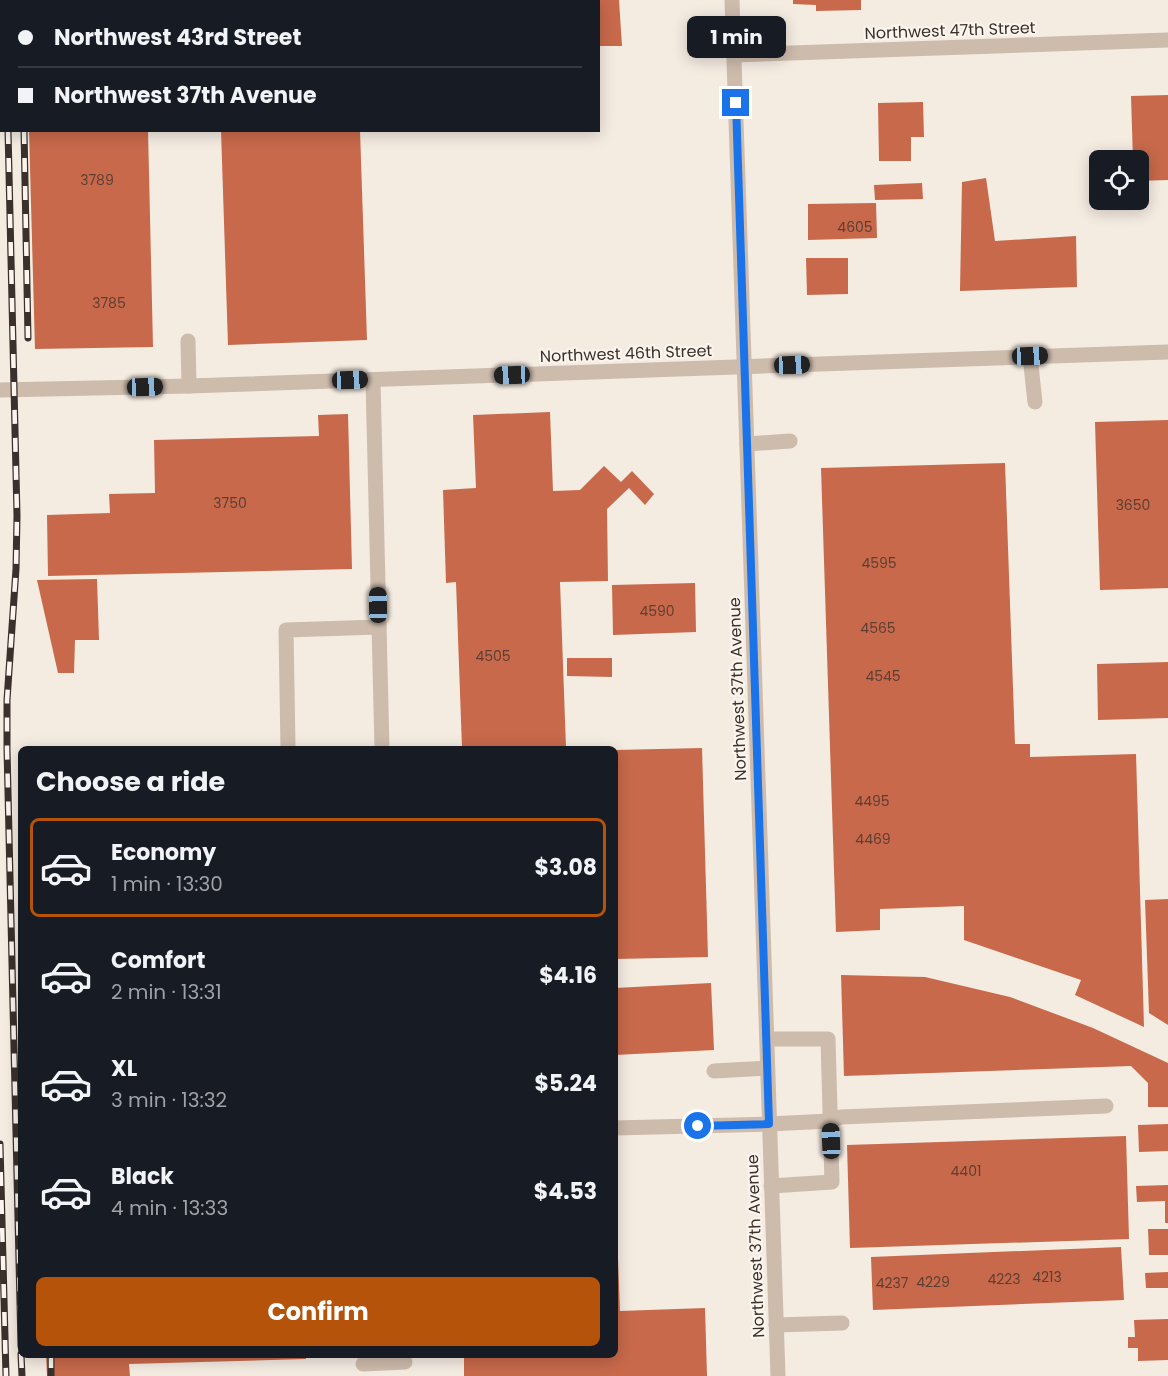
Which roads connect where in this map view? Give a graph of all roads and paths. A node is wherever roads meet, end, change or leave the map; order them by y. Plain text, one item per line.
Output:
1 (732, 0) edge
2 (1168, 40) edge
3 (734, 55) junction
4 (188, 341) dead end
5 (1168, 352) edge
6 (1030, 356) junction
7 (744, 367) junction
8 (373, 380) junction
9 (189, 386) junction
10 (7, 390) edge
11 (1035, 402) dead end
12 (790, 441) dead end
13 (747, 444) junction
14 (379, 627) junction
15 (288, 746) edge
16 (382, 746) edge
17 (767, 1039) junction
18 (767, 1068) junction
19 (714, 1071) dead end
20 (1106, 1106) dead end
21 (830, 1121) junction
22 (769, 1124) junction
23 (618, 1128) edge
24 (771, 1186) junction
25 (842, 1323) dead end
26 (776, 1325) junction
27 (363, 1364) dead end
28 (405, 1364) edge
29 (778, 1376) edge

1 - 3 street, Northwest 37th Avenue
2 - 3 street, Northwest 47th Street
3 - 7 street, Northwest 37th Avenue
4 - 9 street
5 - 6 street, Northwest 46th Street
6 - 7 street, Northwest 46th Street
6 - 11 street
7 - 8 street, Northwest 46th Street
7 - 13 street, Northwest 37th Avenue
8 - 9 street, Northwest 46th Street
8 - 14 street
9 - 10 street, Northwest 46th Street
12 - 13 street
13 - 17 street, Northwest 37th Avenue
14 - 15 street
14 - 16 street
17 - 18 street, Northwest 37th Avenue
17 - 21 street
18 - 19 street
18 - 22 street, Northwest 37th Avenue
20 - 21 street
21 - 22 street
21 - 24 street
22 - 23 street
22 - 24 street, Northwest 37th Avenue
24 - 26 street, Northwest 37th Avenue
25 - 26 street
26 - 29 street, Northwest 37th Avenue
27 - 28 street

